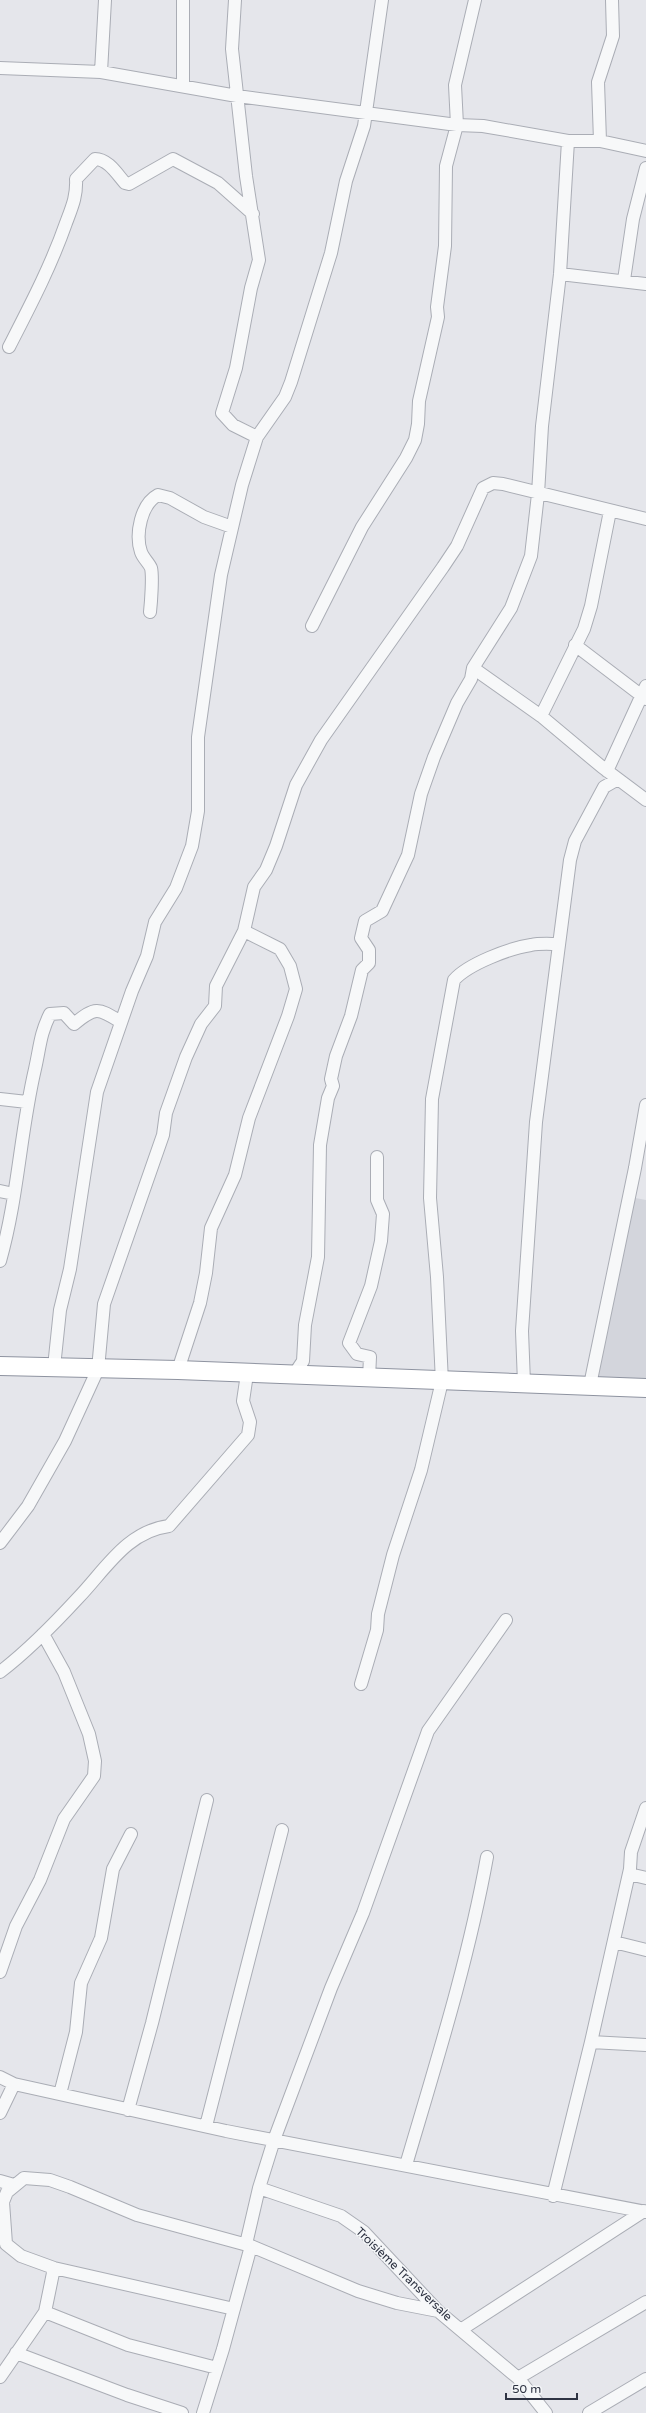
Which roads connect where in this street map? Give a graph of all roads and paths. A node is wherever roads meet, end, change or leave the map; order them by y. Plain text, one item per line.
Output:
1 (105, 0) edge
2 (182, 0) edge
3 (235, 0) edge
4 (382, 0) edge
5 (475, 0) edge
6 (612, 0) edge
7 (0, 68) edge
8 (101, 72) junction
9 (183, 86) junction
10 (237, 96) junction
11 (366, 113) junction
12 (457, 125) junction
13 (568, 141) junction
14 (600, 141) junction
15 (646, 150) edge
16 (646, 168) edge
17 (253, 214) junction
18 (560, 274) junction
19 (624, 280) junction
20 (646, 284) edge
21 (9, 347) dead end
22 (257, 438) junction
23 (538, 494) junction
24 (610, 511) junction
25 (646, 519) edge
26 (232, 527) junction
27 (150, 612) dead end
28 (312, 626) dead end
29 (575, 645) junction
30 (473, 668) junction
31 (645, 694) edge
32 (541, 716) junction
33 (608, 771) junction
34 (618, 779) junction
35 (646, 800) edge
36 (244, 931) junction
37 (559, 944) junction
38 (121, 1022) junction
39 (0, 1099) edge
40 (27, 1102) junction
41 (646, 1105) edge
42 (377, 1157) dead end
43 (0, 1191) edge
44 (14, 1194) junction
45 (0, 1261) edge
46 (0, 1366) edge
47 (54, 1367) junction
48 (298, 1368) junction
49 (98, 1369) junction
50 (178, 1370) junction
51 (247, 1374) junction
52 (369, 1378) junction
53 (442, 1382) junction
54 (524, 1383) junction
55 (590, 1385) junction
56 (646, 1388) edge
57 (0, 1543) edge
58 (506, 1620) dead end
59 (43, 1634) junction
60 (0, 1672) edge
61 (361, 1684) dead end
62 (206, 1800) dead end
63 (646, 1808) edge
64 (282, 1830) dead end
65 (131, 1834) dead end
66 (486, 1857) dead end
67 (629, 1874) junction
68 (646, 1878) edge
69 (614, 1942) junction
70 (646, 1950) edge
71 (0, 1972) edge
72 (591, 2042) junction
73 (646, 2045) edge
74 (0, 2077) edge
75 (8, 2090) edge
76 (60, 2094) junction
77 (128, 2110) junction
78 (0, 2114) edge
79 (206, 2126) junction
80 (274, 2140) junction
81 (406, 2165) junction
82 (0, 2180) edge
83 (14, 2185) junction
84 (259, 2188) junction
85 (553, 2196) junction
86 (645, 2212) edge
87 (248, 2245) junction
88 (54, 2268) junction
89 (646, 2302) edge
90 (234, 2310) junction
91 (438, 2311) junction
92 (45, 2312) junction
93 (462, 2329) junction
94 (16, 2353) junction
95 (217, 2368) junction
96 (0, 2377) edge
97 (518, 2378) junction
98 (646, 2379) edge
99 (182, 2413) edge
100 (203, 2413) edge
101 (546, 2413) edge
102 (589, 2413) edge

1 - 8 street
2 - 9 street
3 - 10 street
4 - 11 street
5 - 12 street
6 - 14 street
7 - 8 street
8 - 9 street
9 - 10 street
10 - 11 street
10 - 17 street
11 - 12 street
11 - 22 street
12 - 13 street
12 - 28 street
13 - 14 street
13 - 18 street
14 - 15 street
16 - 19 street
17 - 21 street
17 - 22 street
18 - 19 street
18 - 23 street
19 - 20 street
22 - 26 street
23 - 24 street
23 - 30 street
23 - 36 street
24 - 25 street
24 - 29 street
26 - 27 street
26 - 38 street
29 - 31 street
29 - 32 street
30 - 32 street
30 - 48 street
31 - 33 street
32 - 33 street
33 - 34 street
34 - 35 street
34 - 37 street
36 - 49 street
36 - 50 street
37 - 53 street
37 - 54 street
38 - 40 street
38 - 47 street
39 - 40 street
40 - 44 street
41 - 55 street
42 - 52 street
43 - 44 street
44 - 45 street
46 - 47 highway
47 - 49 highway
48 - 51 highway
48 - 52 highway
49 - 50 highway
49 - 57 street
50 - 51 highway
51 - 59 street
52 - 53 highway
53 - 54 highway
53 - 61 street
54 - 55 highway
55 - 56 highway
58 - 80 street
59 - 60 street
59 - 71 street
62 - 77 street
63 - 67 street
64 - 79 street
65 - 76 street
66 - 81 street
67 - 68 street
67 - 69 street
69 - 70 street
69 - 72 street
72 - 73 street
72 - 85 street
74 - 75 street
75 - 76 street
75 - 78 street
76 - 77 street
77 - 79 street
79 - 80 street
80 - 81 street
80 - 84 street
81 - 85 street
82 - 83 street
83 - 87 street
83 - 88 street
84 - 87 street
84 - 91 street, Troisième Transversale
85 - 86 street
86 - 93 street
87 - 90 street
87 - 91 street
88 - 90 street
88 - 92 street
89 - 97 street
90 - 95 street
91 - 93 street, Troisième Transversale
92 - 94 street
92 - 95 street
93 - 97 street, Troisième Transversale
94 - 96 street
94 - 99 street
95 - 100 street
97 - 101 street, Troisième Transversale
98 - 102 street

